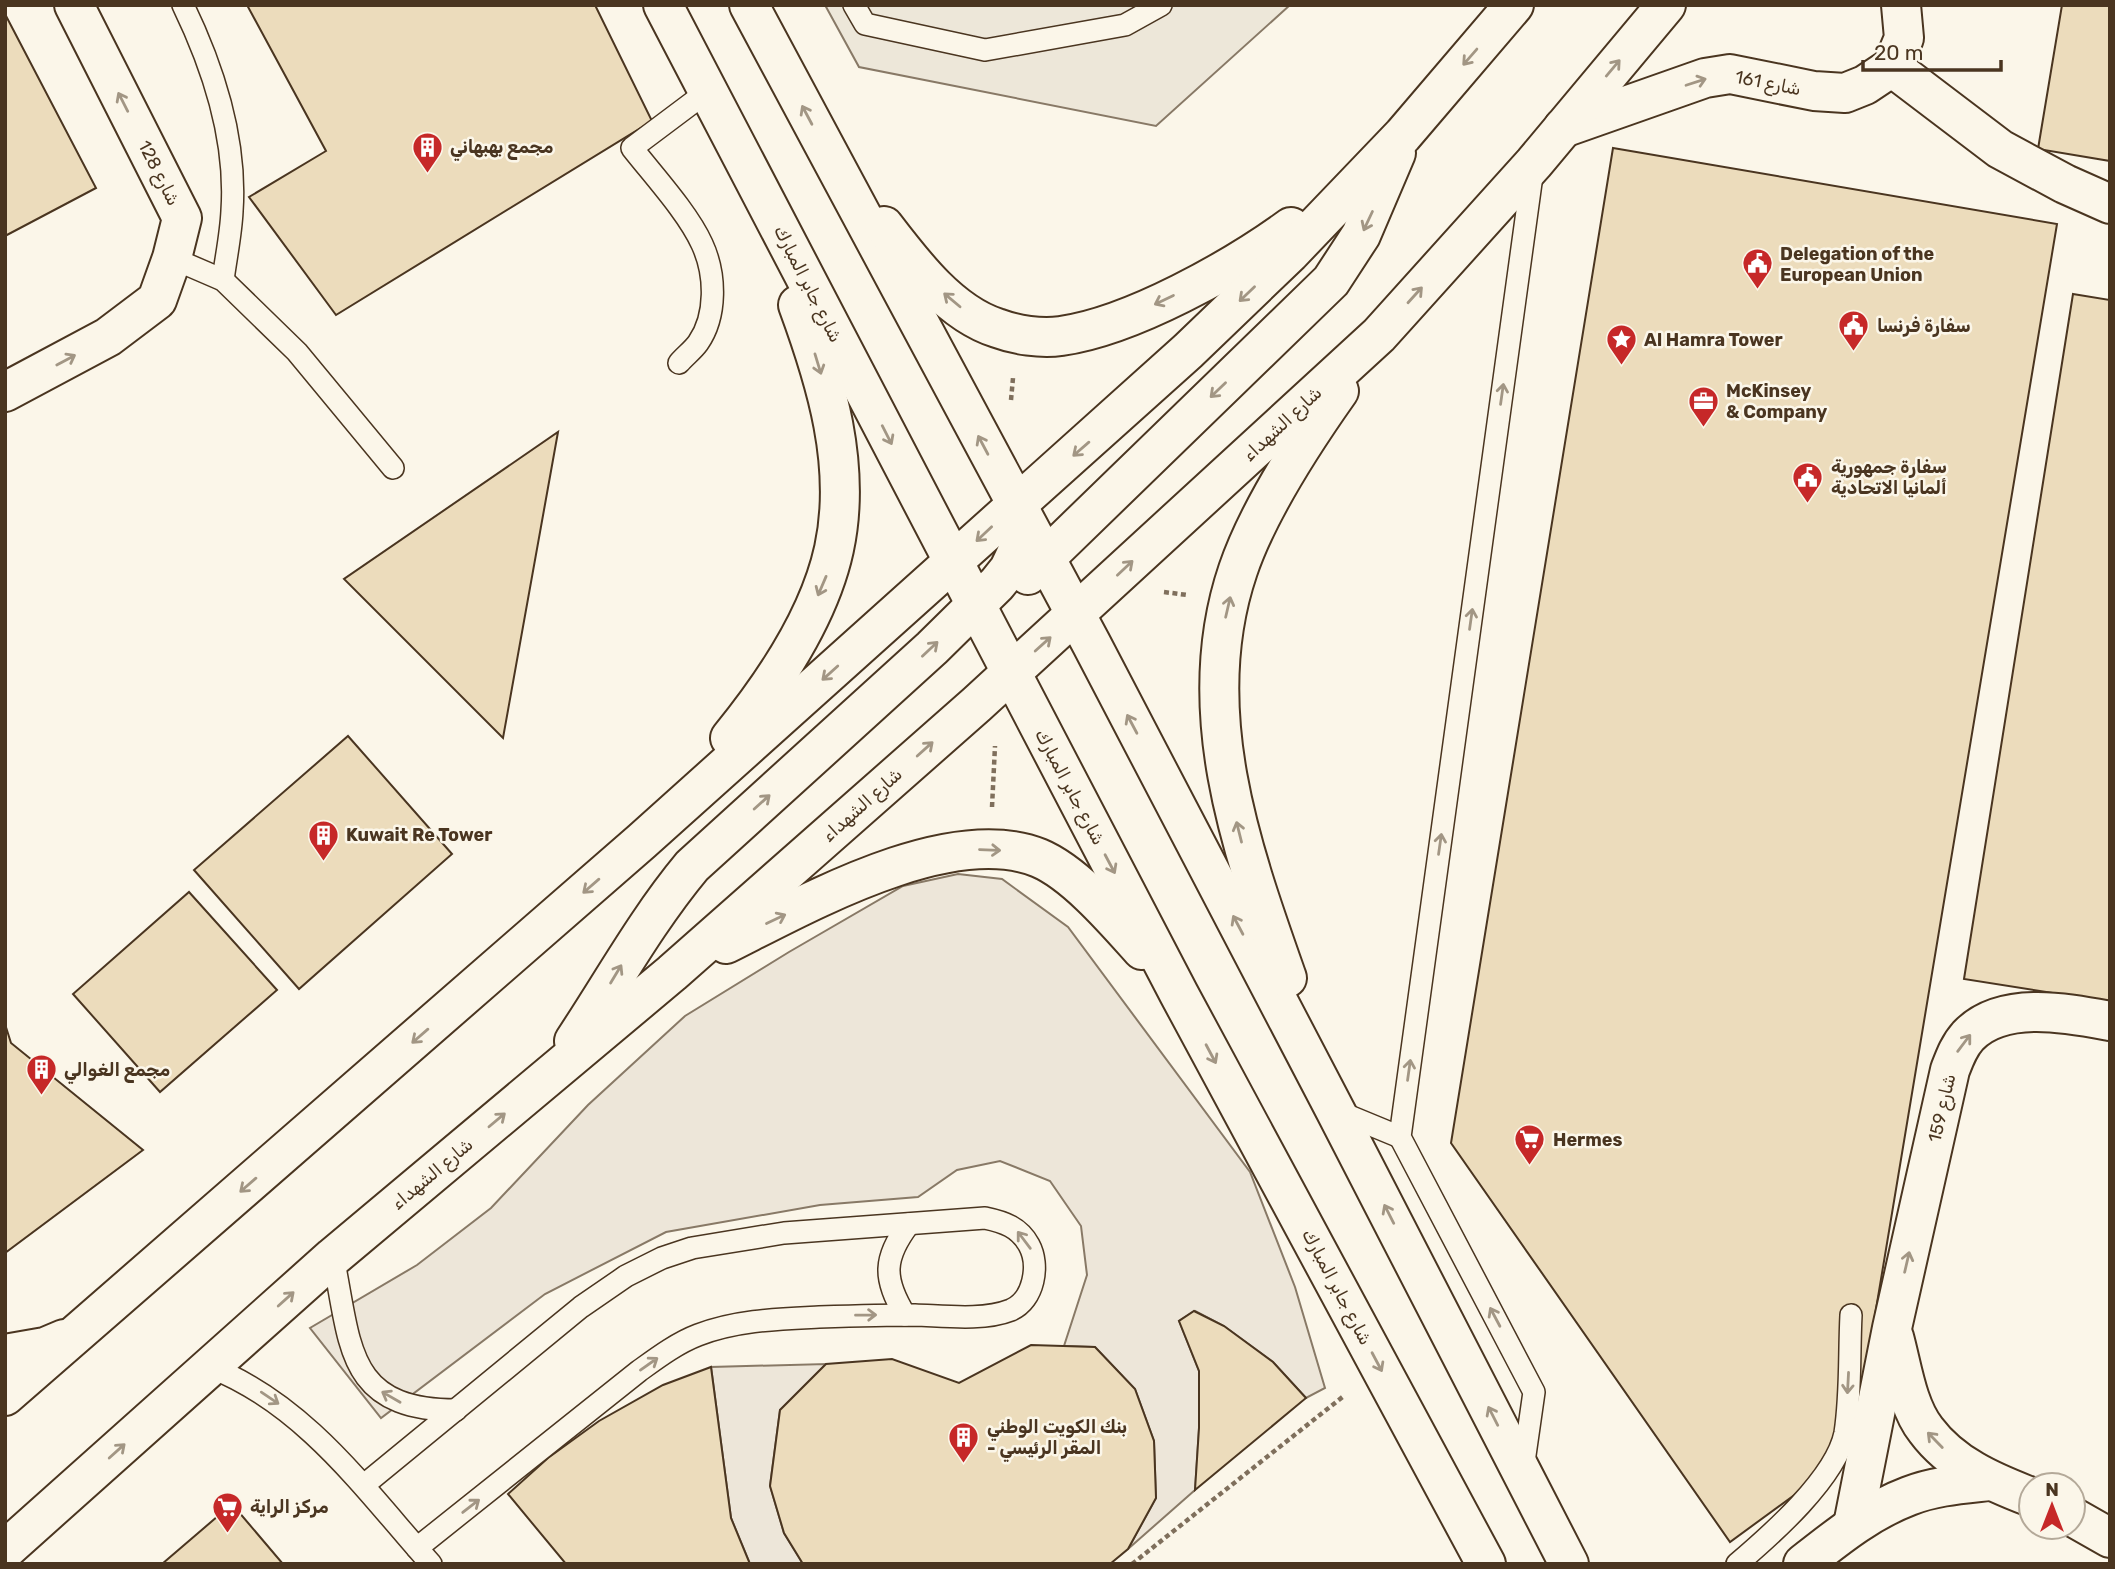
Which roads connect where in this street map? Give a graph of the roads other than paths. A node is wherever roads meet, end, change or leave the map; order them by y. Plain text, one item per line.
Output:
1 (74, 5) edge
2 (183, 5) edge
3 (663, 5) edge
4 (749, 5) edge
5 (854, 5) edge
6 (1161, 5) edge
7 (1514, 5) edge
8 (1666, 5) edge
9 (1901, 5) edge
10 (1892, 67) junction
11 (708, 91) junction
12 (1563, 128) junction
13 (1404, 135) junction
14 (826, 151) junction
15 (745, 161) junction
16 (1534, 163) junction
17 (1366, 173) junction
18 (2110, 204) edge
19 (172, 258) junction
20 (223, 280) junction
21 (1379, 335) junction
22 (679, 363) dead end
23 (5, 392) edge
24 (393, 468) dead end
25 (1015, 505) junction
26 (1044, 558) junction
27 (954, 562) junction
28 (976, 604) junction
29 (1075, 615) junction
30 (1010, 673) junction
31 (642, 841) junction
32 (672, 973) junction
33 (1179, 994) junction
34 (2110, 1021) edge
35 (553, 1073) junction
36 (1334, 1108) junction
37 (1400, 1137) junction
38 (909, 1224) junction
39 (333, 1257) junction
40 (905, 1315) junction
41 (1851, 1315) dead end
42 (1892, 1328) junction
43 (81, 1331) junction
44 (5, 1354) edge
45 (209, 1367) junction
46 (5, 1396) edge
47 (456, 1410) junction
48 (1522, 1473) junction
49 (1989, 1481) junction
50 (364, 1485) junction
51 (2017, 1492) edge
52 (66, 1497) junction
53 (5, 1513) edge
54 (1853, 1525) junction
55 (2087, 1525) edge
56 (2110, 1538) edge
57 (5, 1550) edge
58 (424, 1556) edge
59 (1486, 1564) edge
60 (1569, 1564) edge
61 (1737, 1564) edge
62 (1803, 1564) edge

19 -> 1 main road, شارع 128
2 - 20 lane
3 - 11 main road, شارع جابر المبارك
14 -> 4 main road
5 - 6 lane
7 -> 13 main road
12 -> 8 main road, شارع الشهداء
9 - 10 main road
12 -> 10 main road, شارع 161
10 - 18 main road
11 - 15 main road, شارع جابر المبارك
11 - 22 lane
12 - 16 main road, شارع الشهداء
13 - 17 main road
13 -> 26 main road
17 -> 14 main road
25 -> 14 main road
15 -> 27 main road, شارع جابر المبارك
15 -> 31 main road
21 -> 16 main road, شارع الشهداء
37 -> 16 lane
17 -> 25 main road
19 - 20 lane
23 -> 19 main road, شارع 128
20 - 24 lane
29 -> 21 main road, شارع الشهداء
36 -> 21 main road
25 - 26 main road
25 -> 27 main road
25 - 28 main road
26 - 29 main road
26 - 30 main road
27 - 28 main road, شارع جابر المبارك
27 -> 31 main road
28 - 30 main road, شارع جابر المبارك
35 -> 28 main road
30 -> 29 main road, شارع الشهداء
36 -> 29 main road
32 -> 30 main road, شارع الشهداء
30 -> 33 main road, شارع جابر المبارك
31 -> 43 main road
32 -> 33 main road
32 - 35 main road, شارع الشهداء
33 -> 59 main road, شارع جابر المبارك
42 -> 34 main road, شارع 159
39 -> 35 main road, شارع الشهداء
36 - 37 lane
48 -> 36 main road
48 -> 37 lane
38 - 40 lane
40 -> 38 lane
38 - 47 lane
45 -> 39 main road, شارع الشهداء
47 -> 39 lane
58 -> 40 lane
41 -> 61 lane
49 -> 42 main road, شارع 159
42 - 54 main road, شارع 159
43 - 44 main road
43 - 46 main road
45 -> 50 lane
52 -> 45 main road, شارع الشهداء
47 - 50 lane
48 - 60 main road
49 - 51 main road, شارع 159
49 - 54 main road, شارع 159
50 - 58 lane
52 - 53 main road
52 - 57 main road, شارع الشهداء
54 - 62 main road, شارع 159
55 - 56 main road

